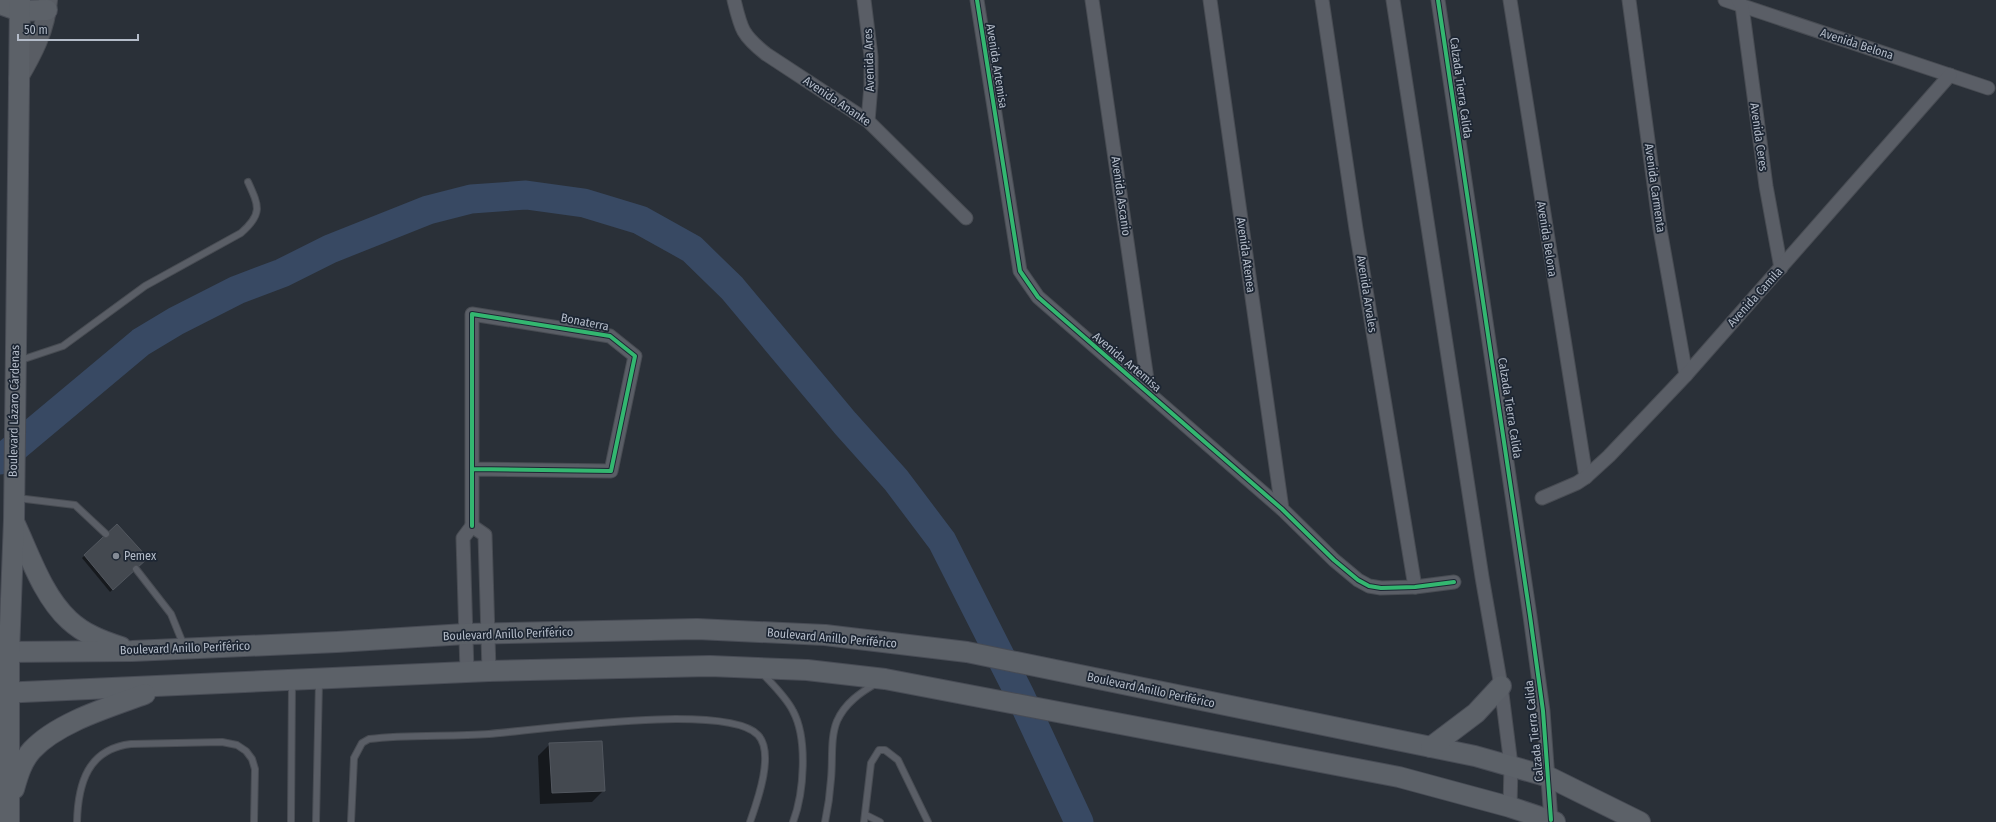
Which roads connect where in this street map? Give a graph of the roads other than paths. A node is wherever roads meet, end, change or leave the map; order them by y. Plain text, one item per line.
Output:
1 (734, 0) edge
2 (864, 0) edge
3 (977, 0) edge
4 (1092, 0) edge
5 (1210, 0) edge
6 (1322, 0) edge
7 (1393, 0) edge
8 (1438, 0) edge
9 (1510, 0) edge
10 (1629, 0) edge
11 (1725, 0) edge
12 (1742, 2) edge
13 (0, 4) edge
14 (20, 5) edge
15 (48, 5) edge
16 (1950, 75) junction
17 (18, 79) junction
18 (1988, 88) dead end
19 (868, 121) junction
20 (248, 182) dead end
21 (966, 218) dead end
22 (1781, 268) junction
23 (15, 362) junction
24 (1686, 375) junction
25 (1149, 393) junction
26 (472, 469) junction
27 (1586, 477) junction
28 (14, 497) junction
29 (1542, 498) dead end
30 (1282, 509) junction
31 (14, 520) junction
32 (472, 526) junction
33 (106, 534) dead end
34 (136, 569) dead end
35 (1454, 582) dead end
36 (464, 586) junction
37 (485, 586) junction
38 (1415, 587) junction
39 (465, 634) junction
40 (486, 634) junction
41 (185, 648) junction
42 (132, 651) junction
43 (5, 652) edge
44 (757, 668) junction
45 (488, 671) junction
46 (467, 672) junction
47 (319, 679) junction
48 (885, 679) junction
49 (292, 680) junction
50 (1501, 686) junction
51 (164, 687) junction
52 (5, 693) edge
53 (1431, 747) junction
54 (1511, 765) junction
55 (1549, 777) junction
56 (9, 802) junction
57 (1510, 807) junction
58 (866, 815) junction
59 (1553, 821) edge
60 (9, 822) edge
61 (77, 822) edge
62 (254, 822) edge
63 (291, 822) edge
64 (316, 822) edge
65 (351, 822) edge
66 (750, 822) edge
67 (792, 822) edge
68 (825, 822) edge
69 (864, 822) edge
70 (880, 822) edge
71 (928, 822) edge
72 (1640, 822) edge

1 - 19 street, Avenida Ananke
2 - 19 street, Avenida Ares
3 - 25 street, Avenida Artemisa
4 - 25 street, Avenida Ascanio
5 - 30 street, Avenida Atenea
6 - 38 street, Avenida Arvales
7 - 50 street
8 - 55 street, Calzada Tierra Calida
9 - 27 street, Avenida Belona
10 - 24 street, Avenida Carmenta
11 - 12 street, Avenida Belona
12 - 16 street, Avenida Belona
12 - 22 street, Avenida Ceres
13 - 14 main road
14 - 15 main road
14 - 17 main road, Boulevard Lázaro Cárdenas
15 - 17 street
16 - 18 street, Avenida Belona
16 - 22 street, Avenida Camila
17 - 23 main road, Boulevard Lázaro Cárdenas
19 - 21 street, Avenida Ananke
20 - 23 lane
22 - 24 street, Avenida Camila
23 - 28 main road, Boulevard Lázaro Cárdenas
24 - 27 street, Avenida Camila
25 - 30 street, Avenida Artemisa
26 - 26 street, Bonaterra
26 - 32 street, Bonaterra
27 - 29 street, Avenida Camila
28 - 31 main road, Boulevard Lázaro Cárdenas
28 - 33 lane
30 - 38 street, Avenida Artemisa
31 - 42 main road
31 - 43 main road, Boulevard Lázaro Cárdenas
32 - 36 street
32 - 37 street
34 - 41 lane
35 - 38 street, Avenida Artemisa
36 - 37 street
36 - 39 street
37 - 40 street
39 - 40 main road, Boulevard Anillo Periférico
39 - 41 main road, Boulevard Anillo Periférico
39 - 46 street
40 - 45 street
40 - 53 main road, Boulevard Anillo Periférico
41 - 42 main road, Boulevard Anillo Periférico
42 - 43 main road, Boulevard Anillo Periférico
43 - 52 main road, Boulevard Lázaro Cárdenas
44 - 45 main road
44 - 48 main road
44 - 67 lane
45 - 46 main road
46 - 47 main road
47 - 49 main road
47 - 64 lane
48 - 57 main road
48 - 68 lane
49 - 51 main road
49 - 63 lane
50 - 53 main road
50 - 54 street
51 - 52 main road
51 - 56 main road
52 - 56 main road, Boulevard Lázaro Cárdenas
53 - 54 main road, Boulevard Anillo Periférico
54 - 55 main road, Boulevard Anillo Periférico
54 - 57 street
55 - 59 street, Calzada Tierra Calida
55 - 72 main road, Boulevard Anillo Periférico
56 - 60 main road, Boulevard Lázaro Cárdenas
57 - 59 main road
58 - 69 lane
58 - 70 lane
58 - 71 lane
61 - 62 lane
65 - 66 lane

